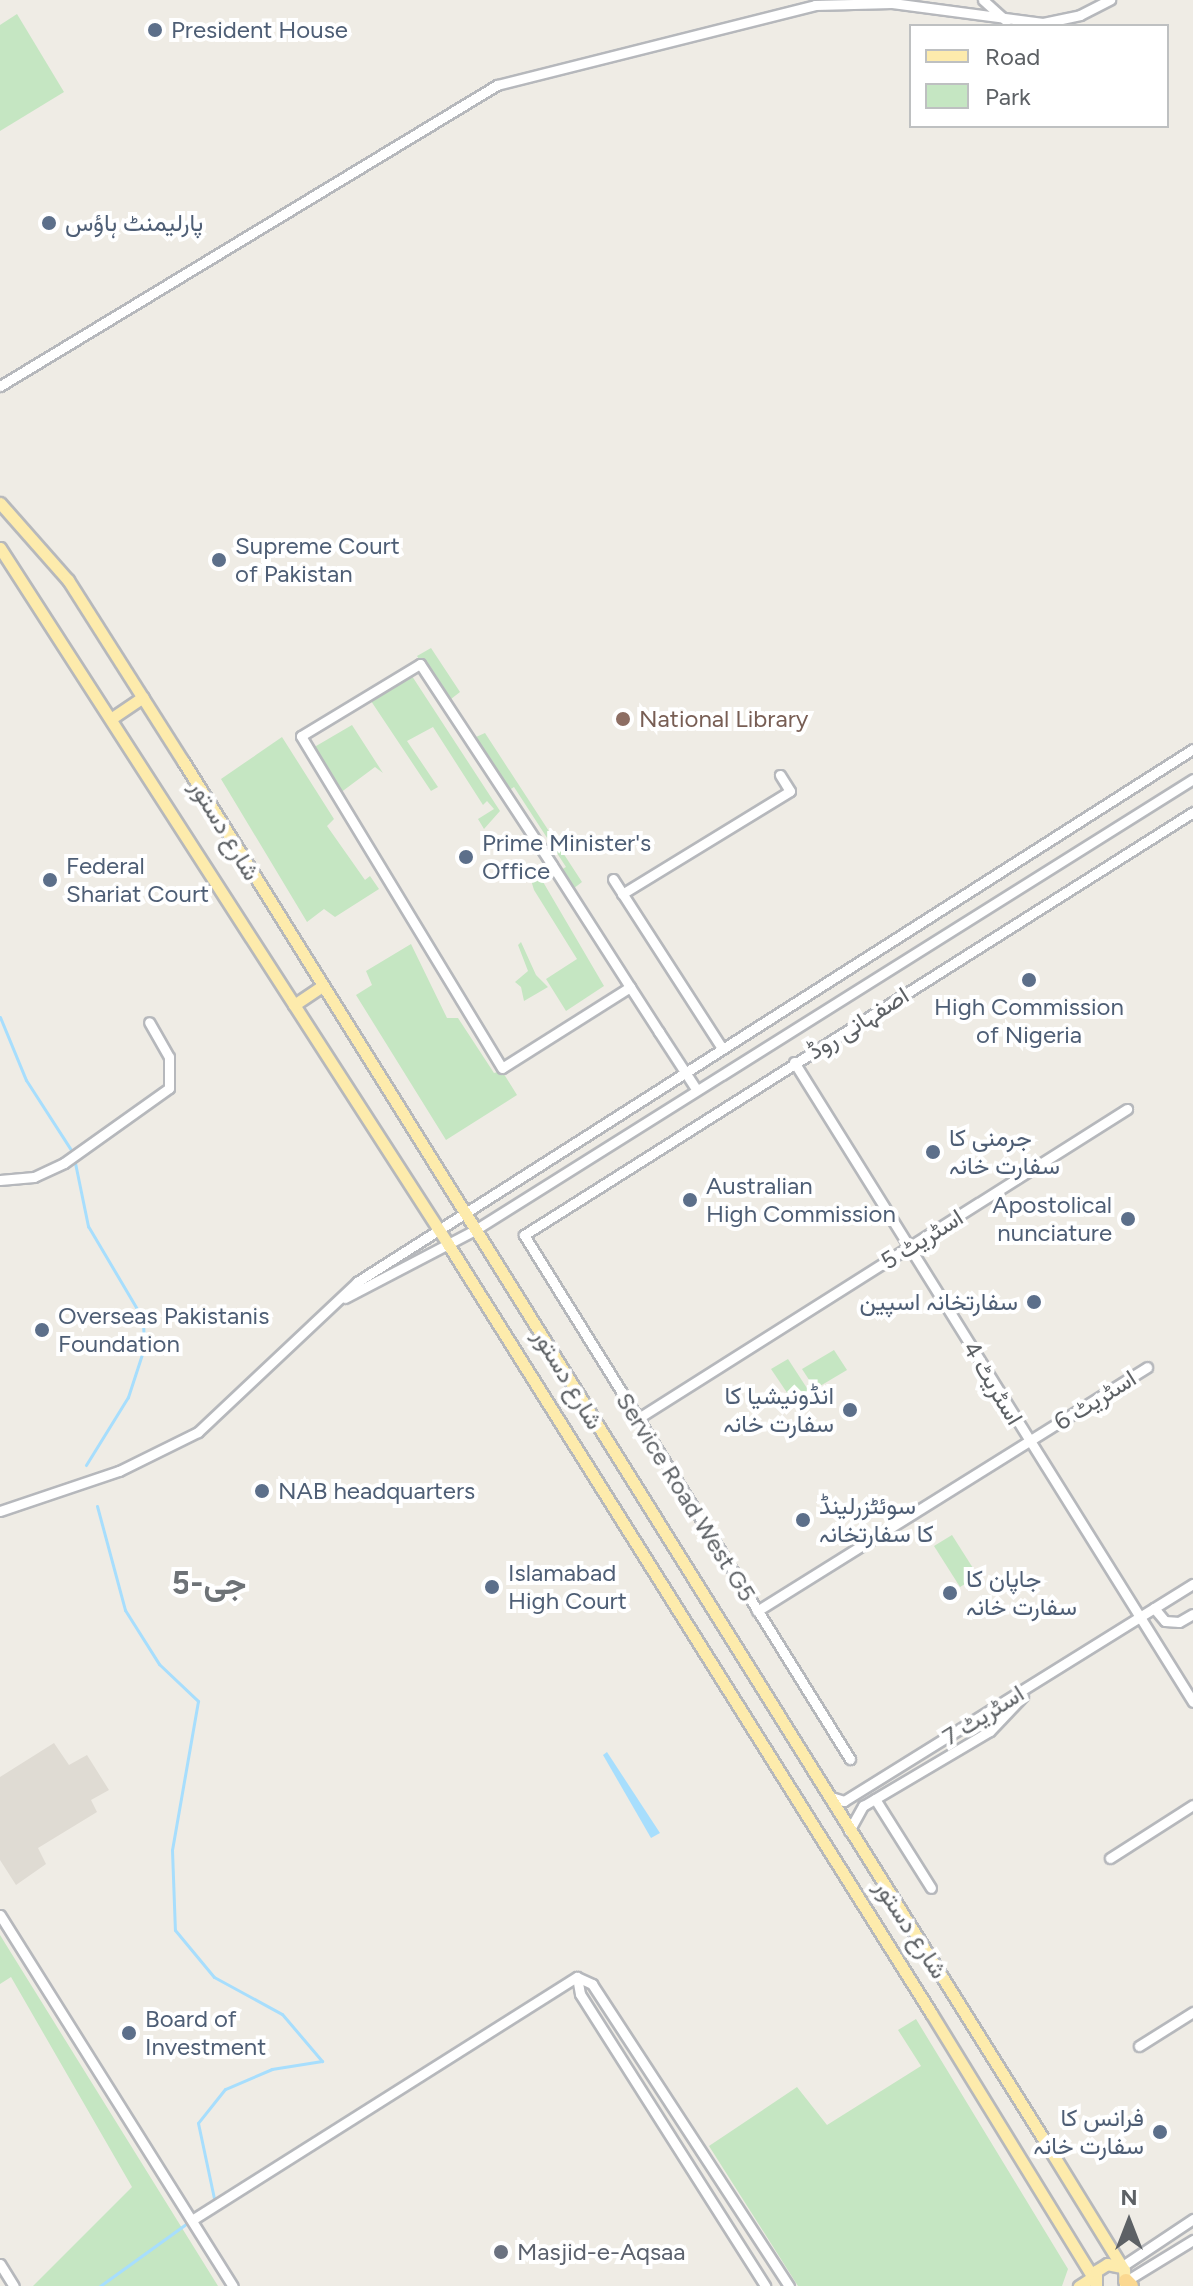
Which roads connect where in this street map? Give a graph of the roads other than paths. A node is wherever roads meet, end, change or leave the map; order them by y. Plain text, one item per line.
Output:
1 (983, 0) edge
2 (1110, 0) edge
3 (816, 2) edge
4 (1006, 21) junction
5 (0, 386) edge
6 (0, 503) edge
7 (0, 548) edge
8 (143, 697) junction
9 (112, 718) junction
10 (1193, 749) edge
11 (780, 775) dead end
12 (1193, 779) edge
13 (1193, 812) edge
14 (613, 879) dead end
15 (622, 894) junction
16 (953, 905) junction
17 (964, 920) junction
18 (322, 986) junction
19 (630, 987) junction
20 (294, 1005) junction
21 (149, 1022) dead end
22 (722, 1048) junction
23 (794, 1062) junction
24 (685, 1071) junction
25 (696, 1089) junction
26 (1127, 1109) dead end
27 (0, 1180) edge
28 (462, 1211) junction
29 (437, 1228) junction
30 (475, 1230) junction
31 (524, 1235) joint
32 (448, 1244) junction
33 (911, 1246) junction
34 (342, 1300) junction
35 (1147, 1367) dead end
36 (637, 1419) junction
37 (1029, 1442) junction
38 (0, 1511) edge
39 (1193, 1584) edge
40 (1154, 1608) junction
41 (757, 1611) junction
42 (1193, 1614) edge
43 (1140, 1617) junction
44 (1033, 1685) junction
45 (1193, 1702) edge
46 (850, 1759) dead end
47 (825, 1794) junction
48 (875, 1799) junction
49 (1193, 1805) edge
50 (849, 1833) junction
51 (1110, 1858) dead end
52 (931, 1888) dead end
53 (0, 1915) edge
54 (577, 1977) junction
55 (1193, 2012) edge
56 (1139, 2046) dead end
57 (688, 2136) junction
58 (676, 2144) junction
59 (700, 2153) junction
60 (687, 2161) junction
61 (1193, 2219) edge
62 (192, 2220) junction
63 (1193, 2240) edge
64 (0, 2264) edge
65 (1126, 2280) edge
66 (1095, 2282) edge
67 (14, 2286) edge
68 (233, 2286) edge
69 (765, 2286) edge
70 (789, 2286) edge
71 (1079, 2286) edge

1 - 4 street
2 - 4 street
3 - 4 street
3 - 5 street
6 - 8 main road, شارع دستور
7 - 9 main road, شارع دستور
8 - 9 main road
8 - 18 main road, شارع دستور
9 - 20 main road, شارع دستور
10 - 16 street
11 - 15 street
12 - 17 street
13 - 23 street, اصفہانی روڈ
14 - 15 street
15 - 22 street
16 - 17 street
16 - 22 street
17 - 25 street
18 - 20 main road
18 - 28 main road, شارع دستور
19 - 19 street
19 - 24 street
20 - 29 main road, شارع دستور
21 - 27 street
22 - 24 street
23 - 31 street, اصفہانی روڈ
23 - 33 street, اسٹریٹ 4
24 - 25 street
24 - 28 street
25 - 30 street
26 - 33 street, اسٹریٹ 5
28 - 29 street
28 - 30 main road, شارع دستور
29 - 32 main road, شارع دستور
29 - 34 street
30 - 32 street
30 - 47 main road, شارع دستور
31 - 36 street, Service Road West G5
32 - 34 street
32 - 66 main road, شارع دستور
33 - 36 street, اسٹریٹ 5
33 - 37 street, اسٹریٹ 4
34 - 38 street
35 - 37 street, اسٹریٹ 6
36 - 41 street, Service Road West G5
37 - 41 street, اسٹریٹ 6
37 - 43 street, اسٹریٹ 4
39 - 40 street, اسٹریٹ 7
40 - 42 street
40 - 43 street, اسٹریٹ 7
41 - 46 street, Service Road West G5
43 - 44 street, اسٹریٹ 7
43 - 45 street, اسٹریٹ 4
44 - 47 street, اسٹریٹ 7
44 - 48 street
47 - 50 main road, شارع دستور
48 - 50 street
48 - 52 street
49 - 51 street
50 - 65 main road, شارع دستور
53 - 62 street
54 - 57 street
54 - 58 street
54 - 62 street
55 - 56 street
57 - 58 street
57 - 59 street
58 - 60 street
59 - 60 street
59 - 70 street
60 - 69 street
61 - 65 street
62 - 68 street
63 - 65 street
64 - 67 street
65 - 66 main road
66 - 71 main road

